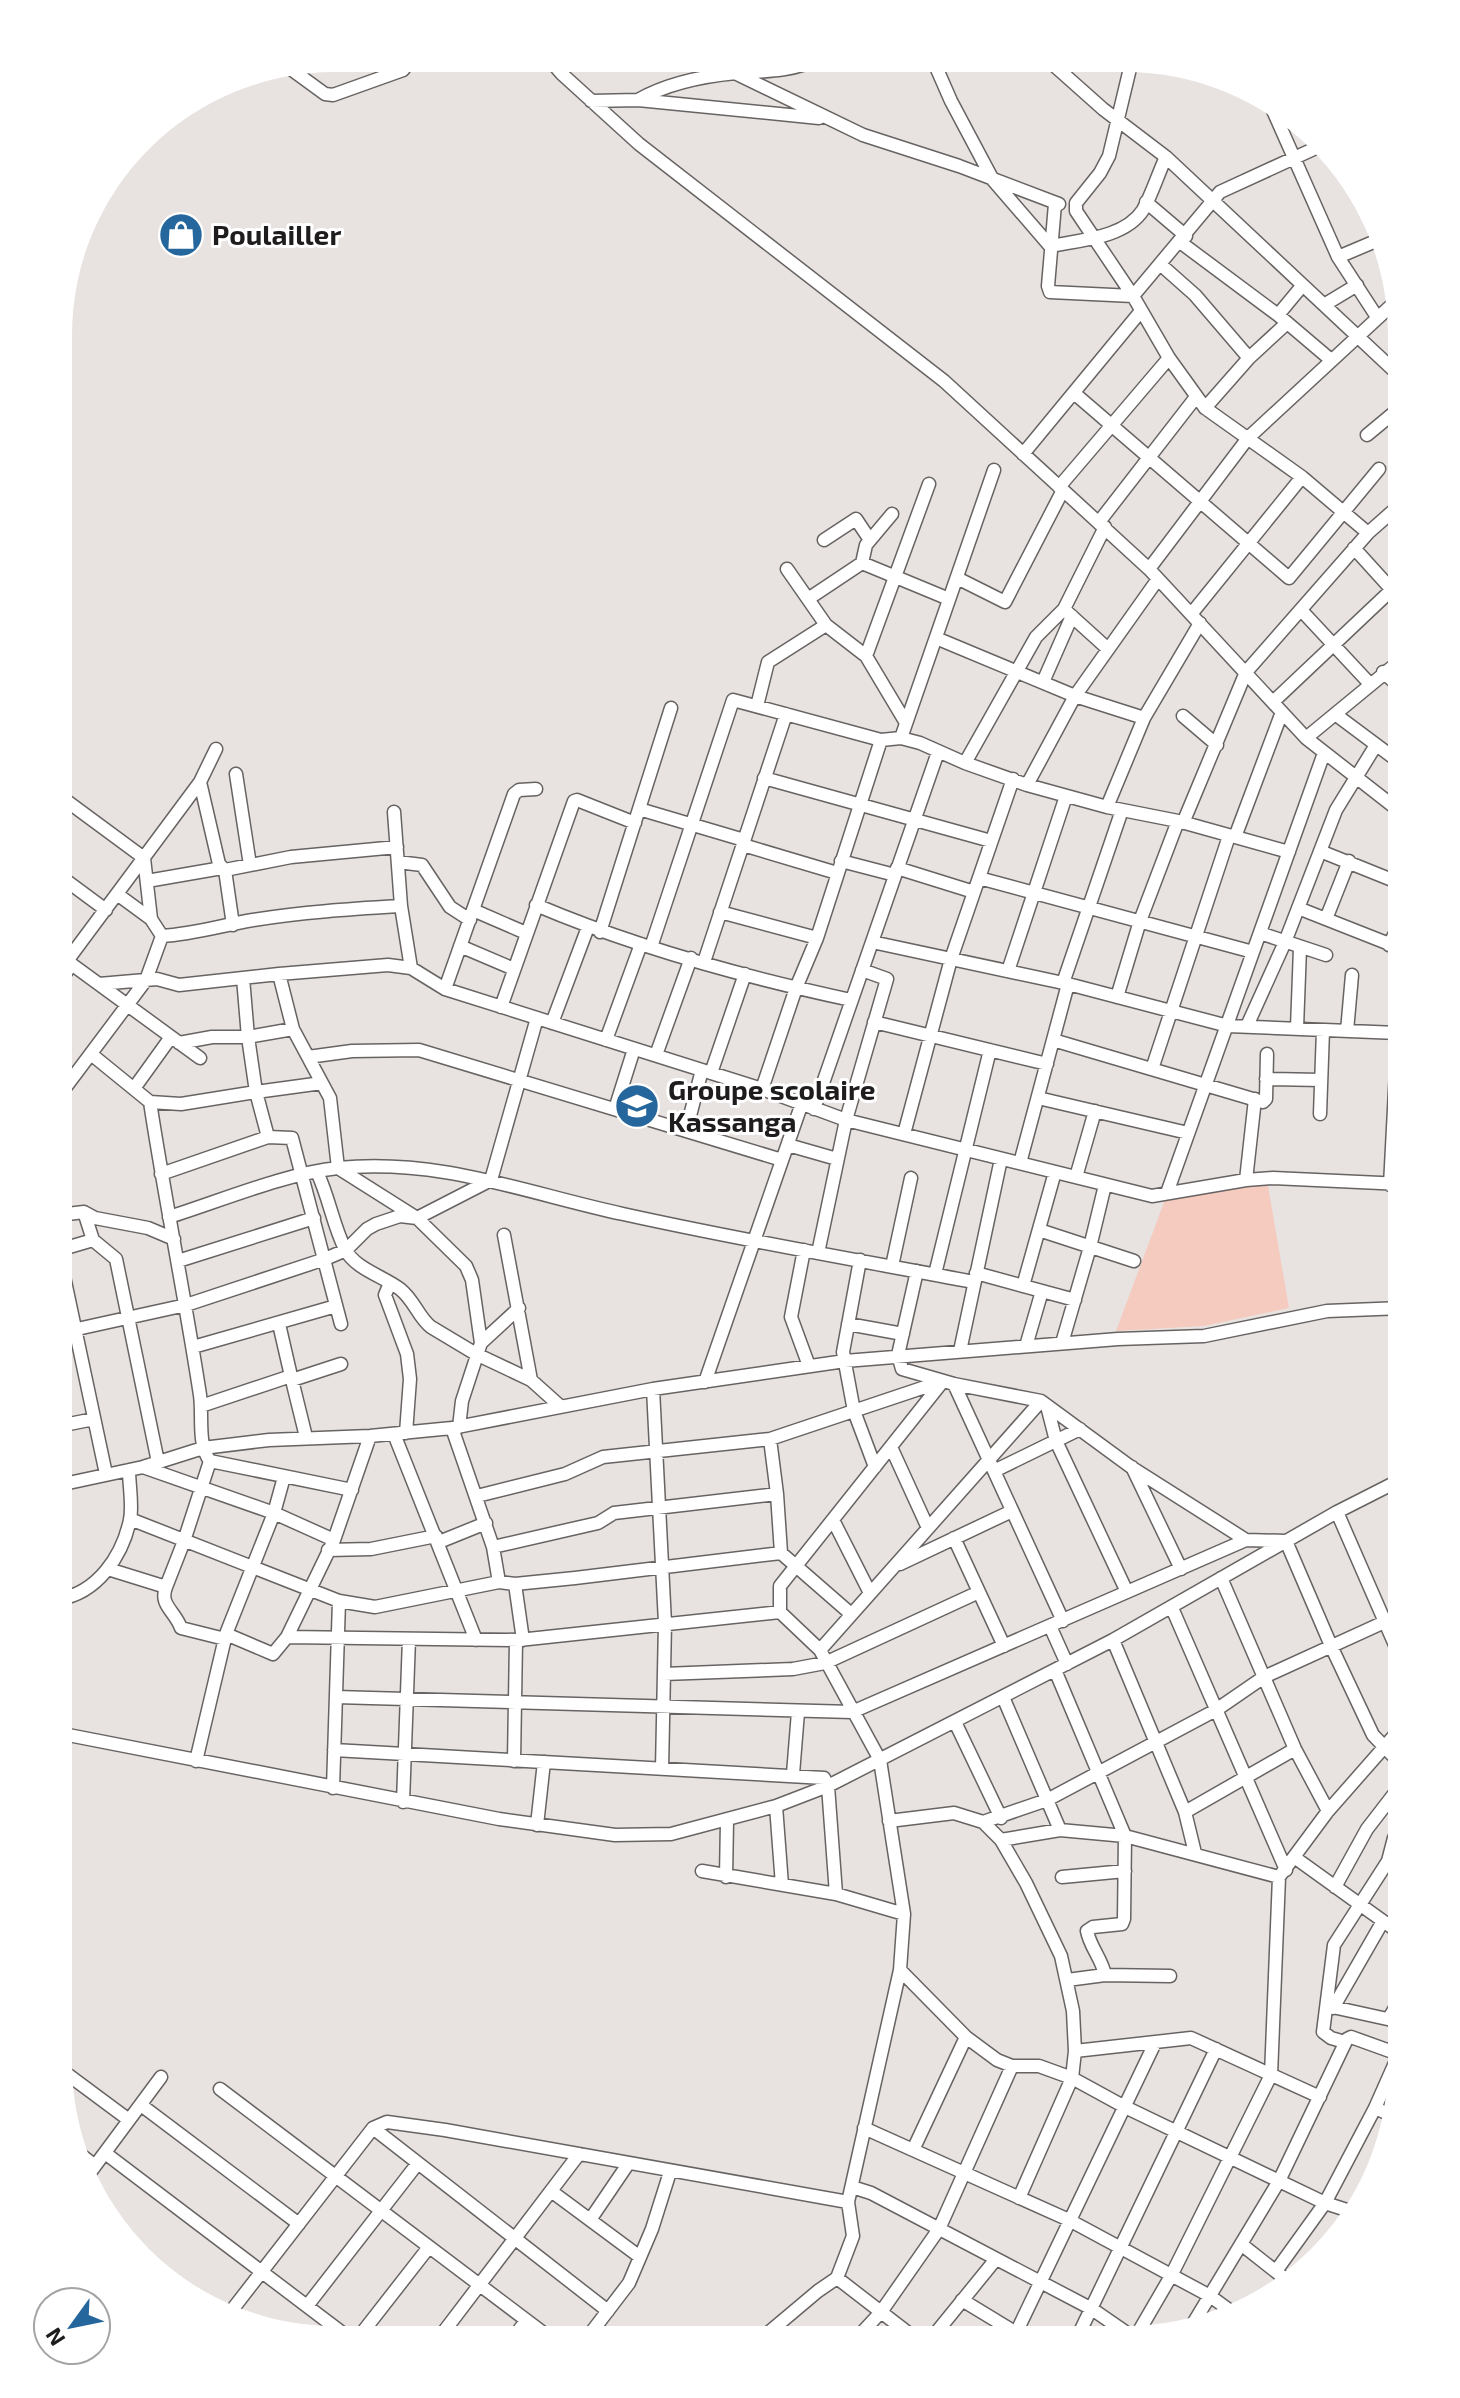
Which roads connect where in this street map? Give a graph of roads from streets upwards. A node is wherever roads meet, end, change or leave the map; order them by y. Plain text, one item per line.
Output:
1 (397, 72) edge
2 (562, 72) edge
3 (749, 72) edge
4 (938, 72) edge
5 (1062, 72) edge
6 (1129, 72) edge
7 (738, 73) junction
8 (298, 75) edge
9 (638, 100) junction
10 (591, 101) junction
11 (827, 119) junction
12 (1117, 119) junction
13 (1278, 122) edge
14 (1312, 150) edge
15 (1166, 157) junction
16 (1296, 159) junction
17 (993, 180) junction
18 (1212, 199) junction
19 (1146, 202) junction
20 (1055, 204) junction
21 (1075, 206) junction
22 (1094, 237) junction
23 (1183, 239) junction
24 (1371, 243) edge
25 (1050, 246) junction
26 (1338, 257) junction
27 (1160, 264) junction
28 (1357, 285) junction
29 (1302, 286) junction
30 (1133, 296) junction
31 (1324, 305) junction
32 (1386, 310) edge
33 (1141, 311) junction
34 (1377, 317) junction
35 (1283, 319) junction
36 (1356, 336) junction
37 (1169, 358) junction
38 (1249, 358) junction
39 (1331, 360) junction
40 (1388, 365) edge
41 (1074, 393) junction
42 (1196, 397) junction
43 (1205, 408) junction
44 (1388, 418) edge
45 (1111, 425) junction
46 (1367, 435) dead end
47 (1248, 438) junction
48 (1023, 454) junction
49 (1149, 458) junction
50 (1379, 469) dead end
51 (994, 470) dead end
52 (1302, 477) junction
53 (929, 484) dead end
54 (1061, 489) junction
55 (1199, 502) junction
56 (1342, 511) junction
57 (892, 514) dead end
58 (1388, 515) edge
59 (1102, 524) junction
60 (1368, 533) junction
61 (824, 540) dead end
62 (870, 540) junction
63 (1246, 543) junction
64 (1354, 548) junction
65 (862, 563) junction
66 (787, 569) dead end
67 (1153, 574) junction
68 (895, 576) junction
69 (957, 578) junction
70 (1388, 585) edge
71 (1388, 594) edge
72 (808, 599) junction
73 (949, 599) junction
74 (1301, 610) junction
75 (1068, 612) junction
76 (1196, 618) junction
77 (826, 625) junction
78 (936, 638) junction
79 (1334, 645) junction
80 (1108, 649) junction
81 (866, 656) junction
82 (1388, 669) edge
83 (1017, 671) junction
84 (1246, 672) junction
85 (1383, 672) junction
86 (1388, 676) edge
87 (1043, 682) junction
88 (1370, 684) junction
89 (1075, 696) junction
90 (757, 706) junction
91 (1278, 707) junction
92 (671, 708) dead end
93 (786, 714) junction
94 (1335, 714) junction
95 (1183, 716) dead end
96 (1144, 718) junction
97 (906, 723) junction
98 (901, 738) junction
99 (1306, 738) junction
100 (881, 740) junction
101 (1217, 745) junction
102 (1376, 745) junction
103 (216, 749) dead end
104 (938, 752) junction
105 (1324, 753) junction
106 (1388, 754) edge
107 (965, 763) junction
108 (236, 774) dead end
109 (1354, 777) junction
110 (764, 778) junction
111 (1013, 779) junction
112 (200, 782) junction
113 (1027, 785) junction
114 (536, 789) dead end
115 (1066, 796) junction
116 (1388, 802) edge
117 (72, 805) edge
118 (860, 805) junction
119 (1107, 807) junction
120 (639, 809) junction
121 (1122, 810) junction
122 (394, 812) dead end
123 (914, 820) junction
124 (1180, 822) junction
125 (635, 823) junction
126 (692, 825) junction
127 (1232, 837) junction
128 (991, 841) junction
129 (743, 843) junction
130 (397, 847) junction
131 (1320, 851) junction
132 (1289, 852) junction
133 (144, 858) junction
134 (1349, 861) junction
135 (398, 862) junction
136 (250, 865) junction
137 (839, 867) junction
138 (223, 869) junction
139 (896, 871) junction
140 (979, 878) junction
141 (1388, 878) edge
142 (147, 881) junction
143 (72, 887) edge
144 (974, 892) junction
145 (1034, 893) junction
146 (117, 894) junction
147 (536, 905) junction
148 (401, 906) junction
149 (1089, 908) junction
150 (1298, 908) junction
151 (106, 910) junction
152 (720, 912) junction
153 (471, 915) junction
154 (151, 919) junction
155 (1326, 919) junction
156 (1140, 921) junction
157 (233, 925) junction
158 (594, 930) junction
159 (526, 933) junction
160 (1260, 933) junction
161 (162, 936) junction
162 (1196, 936) junction
163 (817, 938) junction
164 (872, 942) junction
165 (1285, 942) junction
166 (1388, 944) edge
167 (460, 946) junction
168 (646, 946) junction
169 (1300, 948) junction
170 (72, 952) edge
171 (1253, 952) junction
172 (1326, 955) dead end
173 (951, 959) junction
174 (698, 960) junction
175 (72, 964) edge
176 (411, 968) junction
177 (514, 969) junction
178 (862, 970) junction
179 (1008, 971) junction
180 (279, 974) junction
181 (745, 974) junction
182 (1352, 975) dead end
183 (243, 978) junction
184 (146, 980) junction
185 (99, 984) junction
186 (1066, 984) junction
187 (796, 988) junction
188 (445, 989) junction
189 (1117, 997) junction
190 (851, 1000) junction
191 (127, 1005) junction
192 (501, 1007) junction
193 (1172, 1011) junction
194 (537, 1018) junction
195 (874, 1022) junction
196 (552, 1023) junction
197 (1228, 1026) junction
198 (1247, 1026) junction
199 (1297, 1028) junction
200 (293, 1029) junction
201 (1323, 1030) junction
202 (1347, 1031) junction
203 (1388, 1033) edge
204 (930, 1036) junction
205 (248, 1037) junction
206 (175, 1040) junction
207 (606, 1040) junction
208 (1053, 1040) junction
209 (634, 1049) junction
210 (990, 1050) junction
211 (91, 1054) junction
212 (1267, 1054) dead end
213 (656, 1055) junction
214 (308, 1057) junction
215 (200, 1058) dead end
216 (1047, 1064) junction
217 (1152, 1069) junction
218 (707, 1071) junction
219 (72, 1079) edge
220 (1266, 1079) junction
221 (519, 1080) junction
222 (1321, 1080) junction
223 (322, 1083) junction
224 (1206, 1084) junction
225 (135, 1087) junction
226 (762, 1089) junction
227 (256, 1092) junction
228 (1038, 1098) junction
229 (1255, 1099) junction
230 (150, 1102) junction
231 (808, 1106) junction
232 (615, 1109) junction
233 (1095, 1111) junction
234 (1320, 1114) dead end
235 (846, 1120) junction
236 (686, 1131) junction
237 (1188, 1133) junction
238 (904, 1134) junction
239 (268, 1137) junction
240 (788, 1145) junction
241 (966, 1150) junction
242 (837, 1159) junction
243 (1001, 1159) junction
244 (782, 1160) junction
245 (1020, 1163) junction
246 (338, 1168) junction
247 (1055, 1172) junction
248 (161, 1174) junction
249 (310, 1174) junction
250 (1076, 1177) junction
251 (911, 1178) dead end
252 (491, 1180) junction
253 (1246, 1180) junction
254 (1388, 1184) edge
255 (1105, 1185) junction
256 (1167, 1193) junction
257 (84, 1212) junction
258 (72, 1213) edge
259 (169, 1217) junction
260 (314, 1218) junction
261 (417, 1218) junction
262 (1039, 1230) junction
263 (504, 1235) dead end
264 (174, 1239) junction
265 (93, 1240) junction
266 (754, 1241) junction
267 (72, 1247) edge
268 (1090, 1247) junction
269 (346, 1250) junction
270 (804, 1250) junction
271 (818, 1253) junction
272 (325, 1259) junction
273 (860, 1260) junction
274 (178, 1261) junction
275 (1134, 1261) dead end
276 (892, 1266) junction
277 (917, 1271) junction
278 (935, 1274) junction
279 (975, 1277) junction
280 (390, 1283) junction
281 (1023, 1286) junction
282 (1042, 1291) junction
283 (1075, 1300) junction
284 (186, 1305) junction
285 (336, 1306) junction
286 (519, 1308) junction
287 (1387, 1309) edge
288 (130, 1316) junction
289 (72, 1321) edge
290 (279, 1324) junction
291 (341, 1324) dead end
292 (848, 1324) junction
293 (74, 1329) junction
294 (903, 1334) junction
295 (1062, 1343) junction
296 (1026, 1346) junction
297 (193, 1347) junction
298 (479, 1348) junction
299 (960, 1351) junction
300 (898, 1355) junction
301 (845, 1361) junction
302 (341, 1364) dead end
303 (809, 1366) junction
304 (292, 1378) junction
305 (531, 1380) junction
306 (705, 1382) junction
307 (948, 1383) junction
308 (653, 1389) junction
309 (1044, 1404) junction
310 (201, 1406) junction
311 (560, 1406) junction
312 (854, 1411) junction
313 (94, 1419) junction
314 (72, 1423) edge
315 (455, 1428) junction
316 (1080, 1429) junction
317 (400, 1434) junction
318 (370, 1436) junction
319 (306, 1437) junction
320 (770, 1439) junction
321 (1056, 1441) junction
322 (891, 1447) junction
323 (203, 1448) junction
324 (657, 1451) junction
325 (210, 1461) junction
326 (158, 1462) junction
327 (991, 1466) junction
328 (143, 1467) junction
329 (875, 1467) junction
330 (1131, 1467) junction
331 (129, 1470) junction
332 (106, 1474) junction
333 (284, 1477) junction
334 (72, 1482) edge
335 (1387, 1486) edge
336 (202, 1488) junction
337 (352, 1490) junction
338 (777, 1494) junction
339 (477, 1496) junction
340 (661, 1508) junction
341 (1012, 1511) junction
342 (1337, 1512) junction
343 (274, 1513) junction
344 (130, 1519) junction
345 (833, 1520) junction
346 (486, 1523) junction
347 (928, 1528) junction
348 (954, 1538) junction
349 (438, 1539) junction
350 (1246, 1540) junction
351 (184, 1541) junction
352 (1286, 1541) junction
353 (331, 1545) junction
354 (493, 1547) junction
355 (781, 1553) junction
356 (663, 1566) junction
357 (796, 1566) junction
358 (253, 1567) junction
359 (893, 1567) junction
360 (108, 1569) junction
361 (1181, 1569) junction
362 (1221, 1578) junction
363 (499, 1582) junction
364 (515, 1584) junction
365 (166, 1587) junction
366 (458, 1589) junction
367 (310, 1590) junction
368 (979, 1592) junction
369 (1127, 1592) junction
370 (870, 1593) junction
371 (72, 1596) edge
372 (339, 1601) junction
373 (1172, 1608) junction
374 (780, 1612) junction
375 (851, 1614) junction
376 (1063, 1621) junction
377 (1385, 1622) junction
378 (665, 1623) junction
379 (1050, 1626) junction
380 (1387, 1627) edge
381 (226, 1636) junction
382 (287, 1637) junction
383 (338, 1637) junction
384 (409, 1639) junction
385 (476, 1640) junction
386 (520, 1640) junction
387 (1113, 1640) junction
388 (1004, 1646) junction
389 (1332, 1648) junction
390 (820, 1650) junction
391 (825, 1663) junction
392 (1067, 1664) junction
393 (1055, 1670) junction
394 (664, 1674) junction
395 (1264, 1677) junction
396 (336, 1697) junction
397 (1003, 1697) junction
398 (407, 1698) junction
399 (515, 1701) junction
400 (663, 1707) junction
401 (1216, 1710) junction
402 (798, 1712) junction
403 (852, 1712) junction
404 (955, 1722) junction
405 (72, 1736) edge
406 (1156, 1742) junction
407 (1387, 1743) edge
408 (1384, 1747) junction
409 (1295, 1749) junction
410 (334, 1750) junction
411 (1387, 1750) edge
412 (406, 1755) junction
413 (880, 1760) junction
414 (196, 1761) junction
415 (514, 1761) junction
416 (544, 1762) junction
417 (662, 1769) junction
418 (1100, 1772) junction
419 (793, 1774) junction
420 (1246, 1779) junction
421 (828, 1786) junction
422 (333, 1788) junction
423 (1047, 1800) junction
424 (403, 1802) junction
425 (1387, 1803) edge
426 (776, 1806) junction
427 (1328, 1811) junction
428 (1185, 1812) junction
429 (1001, 1818) junction
430 (727, 1821) junction
431 (889, 1821) junction
432 (983, 1822) junction
433 (537, 1825) junction
434 (1060, 1830) junction
435 (1125, 1836) junction
436 (1001, 1840) junction
437 (1195, 1853) junction
438 (1294, 1857) junction
439 (1387, 1862) edge
440 (702, 1871) dead end
441 (1125, 1871) junction
442 (1283, 1873) junction
443 (726, 1877) junction
444 (1062, 1877) dead end
445 (782, 1885) junction
446 (1335, 1887) junction
447 (836, 1894) junction
448 (1359, 1904) junction
449 (904, 1914) junction
450 (1383, 1921) junction
451 (1387, 1924) edge
452 (900, 1970) junction
453 (1105, 1975) junction
454 (1170, 1976) dead end
455 (1067, 1980) junction
456 (1331, 2007) junction
457 (1387, 2018) edge
458 (966, 2037) junction
459 (1345, 2042) junction
460 (1155, 2043) junction
461 (1216, 2049) junction
462 (1387, 2049) edge
463 (1075, 2051) junction
464 (1012, 2066) junction
465 (1271, 2075) junction
466 (161, 2077) dead end
467 (73, 2078) edge
468 (1072, 2078) junction
469 (1387, 2083) edge
470 (220, 2089) dead end
471 (1320, 2097) junction
472 (141, 2105) junction
473 (1125, 2107) junction
474 (1375, 2108) junction
475 (1383, 2112) edge
476 (129, 2120) junction
477 (373, 2128) junction
478 (864, 2128) junction
479 (1176, 2131) junction
480 (913, 2150) junction
481 (105, 2153) junction
482 (579, 2154) junction
483 (1230, 2157) junction
484 (92, 2163) edge
485 (418, 2163) junction
486 (628, 2164) junction
487 (95, 2166) joint
488 (670, 2172) junction
489 (964, 2173) junction
490 (336, 2176) junction
491 (1279, 2181) junction
492 (852, 2187) junction
493 (551, 2191) junction
494 (1019, 2198) junction
495 (848, 2202) junction
496 (1325, 2203) junction
497 (1344, 2209) edge
498 (380, 2210) junction
499 (590, 2220) junction
500 (1069, 2220) junction
501 (299, 2224) junction
502 (939, 2229) junction
503 (515, 2238) junction
504 (1241, 2244) junction
505 (429, 2247) junction
506 (1120, 2249) junction
507 (640, 2257) junction
508 (996, 2259) junction
509 (262, 2272) junction
510 (1280, 2274) edge
511 (1171, 2276) junction
512 (837, 2278) junction
513 (1042, 2283) junction
514 (479, 2285) junction
515 (1210, 2296) junction
516 (962, 2300) junction
517 (235, 2306) edge
518 (307, 2306) junction
519 (1224, 2307) edge
520 (1092, 2309) junction
521 (608, 2311) junction
522 (881, 2312) junction
523 (1198, 2315) edge
524 (526, 2321) junction
525 (1143, 2325) edge
526 (333, 2326) edge
527 (367, 2326) edge
528 (448, 2326) edge
529 (522, 2326) edge
530 (533, 2326) edge
531 (596, 2326) edge
532 (780, 2326) edge
533 (868, 2326) edge
534 (899, 2326) edge
535 (941, 2326) edge
536 (1005, 2326) edge
537 (1020, 2326) edge
538 (1083, 2326) edge
539 (1117, 2326) edge

1 - 8 street
2 - 10 street
3 - 7 street
4 - 17 street
5 - 12 street
6 - 12 street
7 - 9 street
7 - 11 street
9 - 10 street
9 - 11 street
10 - 48 street
11 - 17 street
12 - 15 street
12 - 21 street
13 - 16 street
14 - 16 street
15 - 18 street
15 - 19 street
16 - 18 street
16 - 26 street
17 - 20 street
17 - 25 street
18 - 23 street
18 - 29 street
19 - 22 street
19 - 23 street
20 - 21 street
20 - 25 street
21 - 22 street
22 - 25 street
22 - 30 street
23 - 27 street
23 - 35 street
24 - 26 street
25 - 30 street
26 - 28 street
27 - 30 street
27 - 38 street
28 - 31 street
28 - 34 street
29 - 31 street
29 - 35 street
30 - 33 street
31 - 36 street
32 - 34 street
33 - 37 street
33 - 41 street
34 - 36 street
35 - 38 street
35 - 39 street
36 - 39 street
36 - 40 street
37 - 42 street
37 - 45 street
38 - 43 street
39 - 47 street
41 - 45 street
41 - 48 street
42 - 43 street
42 - 49 street
43 - 47 street
44 - 46 street
45 - 49 street
45 - 54 street
47 - 52 street
47 - 55 street
48 - 54 street
49 - 55 street
49 - 59 street
50 - 56 street
51 - 69 street
52 - 56 street
52 - 63 street
53 - 68 street
54 - 59 street
54 - 69 street
55 - 63 street
55 - 67 street
56 - 60 street
56 - 63 street
57 - 62 street
58 - 60 street
59 - 67 street
59 - 75 street
60 - 64 street
61 - 62 street
62 - 65 street
63 - 76 street
64 - 70 street
64 - 74 street
65 - 68 street
65 - 72 street
66 - 72 street
67 - 76 street
67 - 80 street
68 - 73 street
68 - 81 street
69 - 73 street
71 - 79 street
72 - 77 street
73 - 78 street
74 - 79 street
74 - 84 street
75 - 80 street
75 - 83 street
75 - 87 street
76 - 84 street
76 - 96 street
77 - 81 street
77 - 90 street
78 - 83 street
78 - 97 street
79 - 88 street
79 - 91 street
80 - 89 street
81 - 97 street
82 - 85 street
83 - 87 street
83 - 107 street
84 - 91 street
84 - 101 street
85 - 86 street
85 - 88 street
87 - 89 street
88 - 94 street
89 - 96 street
89 - 113 street
90 - 93 street
90 - 126 street
91 - 99 street
91 - 127 street
92 - 120 street
93 - 100 street
93 - 110 street
94 - 99 street
94 - 102 street
95 - 101 street
96 - 119 street
97 - 98 street
98 - 100 street
98 - 104 street
99 - 105 street
100 - 118 street
101 - 124 street
102 - 106 street
102 - 109 street
103 - 112 street
104 - 107 street
104 - 123 street
105 - 109 street
105 - 132 street
107 - 111 street
108 - 136 street
109 - 116 street
109 - 131 street
110 - 118 street
110 - 129 street
111 - 113 street
111 - 128 street
112 - 133 street
112 - 138 street
113 - 115 street
114 - 153 street
115 - 119 street
115 - 145 street
117 - 133 street
118 - 123 street
118 - 137 street
119 - 121 street
120 - 125 street
120 - 126 street
121 - 124 street
121 - 149 street
122 - 130 street
123 - 128 street
123 - 139 street
124 - 127 street
124 - 156 street
125 - 147 street
125 - 158 street
126 - 129 street
126 - 168 street
127 - 132 street
127 - 162 street
128 - 140 street
129 - 137 street
129 - 152 street
130 - 135 street
130 - 136 street
131 - 134 street
131 - 150 street
132 - 160 street
133 - 142 street
133 - 146 street
134 - 141 street
134 - 155 street
135 - 148 street
135 - 153 street
136 - 138 street
137 - 139 street
137 - 163 street
138 - 142 street
138 - 157 street
139 - 144 street
139 - 164 street
140 - 144 street
140 - 145 street
142 - 154 street
143 - 151 street
144 - 173 street
145 - 149 street
145 - 179 street
146 - 151 street
146 - 154 street
147 - 158 street
147 - 159 street
148 - 157 street
148 - 176 street
149 - 156 street
149 - 186 street
150 - 155 street
150 - 165 street
151 - 170 street
152 - 163 street
152 - 174 street
153 - 159 street
153 - 167 street
154 - 161 street
155 - 166 street
156 - 162 street
156 - 189 street
157 - 161 street
158 - 168 street
158 - 196 street
159 - 177 street
160 - 165 street
160 - 171 street
161 - 184 street
162 - 171 street
162 - 193 street
163 - 187 street
164 - 173 street
164 - 178 street
165 - 169 street
165 - 198 street
167 - 177 street
167 - 188 street
168 - 174 street
168 - 207 street
169 - 172 street
169 - 199 street
171 - 197 street
173 - 179 street
173 - 204 street
174 - 181 street
174 - 213 street
175 - 185 street
176 - 180 street
176 - 188 street
177 - 192 street
178 - 190 street
178 - 195 street
179 - 186 street
180 - 183 street
180 - 200 street
181 - 187 street
181 - 218 street
182 - 202 street
183 - 184 street
183 - 205 street
184 - 185 street
184 - 191 street
185 - 191 street
186 - 189 street
186 - 208 street
187 - 190 street
187 - 226 street
188 - 192 street
189 - 193 street
190 - 231 street
191 - 206 street
191 - 211 street
192 - 194 street
193 - 197 street
193 - 217 street
194 - 196 street
194 - 221 street
195 - 204 street
195 - 235 street
196 - 207 street
197 - 198 street
197 - 224 street
198 - 199 street
199 - 201 street
200 - 205 street
200 - 214 street
201 - 202 street
201 - 222 street
202 - 203 street
204 - 210 street
204 - 238 street
205 - 206 street
205 - 227 street
206 - 215 street
206 - 225 street
207 - 209 street
208 - 216 street
208 - 217 street
209 - 213 street
209 - 232 street
210 - 216 street
210 - 241 street
211 - 219 street
211 - 225 street
212 - 220 street
213 - 218 street
214 - 221 street
214 - 223 street
216 - 228 street
217 - 224 street
218 - 226 street
218 - 236 street
220 - 222 street
220 - 229 street
221 - 232 street
221 - 252 street
222 - 234 street
223 - 227 street
223 - 246 street
224 - 229 street
224 - 237 street
225 - 230 street
226 - 231 street
227 - 230 street
227 - 239 street
228 - 233 street
228 - 245 street
229 - 253 street
230 - 248 street
231 - 235 street
231 - 240 street
232 - 236 street
233 - 237 street
233 - 250 street
235 - 238 street
235 - 242 street
236 - 244 street
237 - 256 street
238 - 241 street
239 - 248 street
239 - 249 street
240 - 242 street
240 - 244 street
241 - 243 street
241 - 278 street
242 - 271 street
243 - 245 street
243 - 279 street
244 - 266 street
245 - 247 street
246 - 249 street
246 - 252 street
246 - 261 street
247 - 250 street
247 - 262 street
248 - 259 street
249 - 259 street
249 - 260 street
249 - 269 street
250 - 255 street
251 - 276 street
252 - 261 street
252 - 266 street
253 - 254 street
253 - 256 street
255 - 256 street
255 - 268 street
257 - 258 street
257 - 264 street
257 - 265 street
259 - 264 street
260 - 272 street
260 - 274 street
261 - 269 street
261 - 298 street
262 - 268 street
262 - 281 street
263 - 286 street
264 - 274 street
265 - 267 street
265 - 288 street
266 - 270 street
266 - 306 street
268 - 275 street
268 - 283 street
269 - 272 street
269 - 280 street
270 - 271 street
270 - 303 street
271 - 273 street
272 - 284 street
272 - 285 street
273 - 276 street
273 - 292 street
274 - 284 street
276 - 277 street
277 - 278 street
277 - 294 street
278 - 279 street
279 - 281 street
279 - 299 street
280 - 298 street
280 - 317 street
281 - 282 street
282 - 283 street
282 - 296 street
283 - 295 street
284 - 288 street
284 - 297 street
285 - 290 street
285 - 291 street
286 - 298 street
286 - 305 street
287 - 295 street
288 - 293 street
288 - 326 street
289 - 293 street
290 - 297 street
290 - 304 street
292 - 294 street
292 - 301 street
293 - 313 street
294 - 300 street
295 - 296 street
296 - 299 street
297 - 310 street
298 - 305 street
298 - 315 street
299 - 300 street
300 - 301 street
300 - 307 street
301 - 303 street
301 - 312 street
302 - 304 street
303 - 306 street
304 - 310 street
304 - 319 street
305 - 311 street
306 - 308 street
307 - 309 street
307 - 312 street
307 - 322 street
307 - 327 street
308 - 311 street
308 - 324 street
309 - 316 street
309 - 321 street
309 - 327 street
310 - 323 street
311 - 315 street
312 - 320 street
312 - 329 street
313 - 314 street
313 - 332 street
315 - 317 street
315 - 339 street
316 - 321 street
316 - 330 street
317 - 318 street
317 - 349 street
318 - 319 street
318 - 337 street
319 - 323 street
320 - 324 street
320 - 338 street
321 - 327 street
321 - 369 street
322 - 329 street
322 - 347 street
323 - 325 street
323 - 326 street
324 - 339 street
324 - 340 street
325 - 333 street
325 - 336 street
326 - 328 street
327 - 341 street
327 - 347 street
328 - 331 street
328 - 336 street
329 - 345 street
330 - 350 street
330 - 361 street
331 - 332 street
331 - 344 street
332 - 334 street
333 - 337 street
333 - 343 street
335 - 342 street
336 - 343 street
336 - 351 street
337 - 353 street
338 - 340 street
338 - 355 street
339 - 346 street
340 - 354 street
340 - 356 street
341 - 348 street
341 - 376 street
342 - 352 street
342 - 377 street
343 - 353 street
343 - 358 street
344 - 351 street
344 - 360 street
345 - 357 street
345 - 370 street
346 - 349 street
346 - 354 street
347 - 359 street
348 - 359 street
348 - 368 street
349 - 353 street
349 - 366 street
350 - 352 street
350 - 361 street
351 - 358 street
351 - 365 street
352 - 362 street
352 - 389 street
353 - 367 street
354 - 363 street
355 - 356 street
355 - 357 street
356 - 364 street
356 - 378 street
357 - 374 street
357 - 375 street
358 - 367 street
358 - 381 street
359 - 370 street
360 - 365 street
360 - 371 street
361 - 369 street
362 - 373 street
362 - 395 street
363 - 364 street
363 - 366 street
364 - 386 street
365 - 381 street
366 - 372 street
366 - 385 street
367 - 372 street
367 - 382 street
368 - 388 street
368 - 391 street
369 - 376 street
370 - 375 street
372 - 383 street
373 - 387 street
373 - 401 street
374 - 378 street
374 - 390 street
375 - 390 street
376 - 379 street
377 - 380 street
377 - 389 street
378 - 386 street
378 - 394 street
379 - 388 street
379 - 392 street
381 - 382 street
381 - 414 street
382 - 383 street
383 - 384 street
383 - 396 street
384 - 385 street
384 - 398 street
385 - 386 street
386 - 399 street
387 - 392 street
387 - 406 street
388 - 403 street
389 - 395 street
389 - 408 street
390 - 391 street
391 - 394 street
391 - 403 street
392 - 393 street
393 - 397 street
393 - 418 street
394 - 400 street
395 - 401 street
395 - 409 street
396 - 398 street
396 - 410 street
397 - 404 street
397 - 423 street
398 - 399 street
398 - 412 street
399 - 400 street
399 - 415 street
400 - 402 street
400 - 417 street
401 - 406 street
401 - 420 street
402 - 403 street
402 - 419 street
403 - 413 street
404 - 413 street
404 - 429 street
405 - 414 street
406 - 418 street
406 - 428 street
407 - 408 street
408 - 411 street
408 - 427 street
409 - 420 street
409 - 427 street
410 - 412 street
410 - 422 street
412 - 415 street
412 - 424 street
413 - 421 street
413 - 431 street
414 - 422 street
415 - 416 street
416 - 417 street
416 - 433 street
417 - 419 street
418 - 423 street
418 - 435 street
419 - 421 street
420 - 428 street
420 - 442 street
421 - 426 street
421 - 447 street
422 - 424 street
423 - 429 street
423 - 434 street
424 - 433 street
425 - 446 street
426 - 430 street
426 - 445 street
427 - 438 street
428 - 437 street
429 - 432 street
430 - 433 street
430 - 443 street
431 - 432 street
431 - 449 street
432 - 436 street
434 - 435 street
434 - 436 street
435 - 437 street
435 - 441 street
436 - 455 street
437 - 442 street
438 - 442 street
438 - 446 street
439 - 448 street
440 - 443 street
441 - 444 street
441 - 453 street
442 - 465 street
443 - 445 street
445 - 447 street
446 - 448 street
447 - 449 street
448 - 450 street
448 - 456 street
449 - 452 street
450 - 451 street
450 - 456 street
452 - 458 street
452 - 478 street
453 - 454 street
453 - 455 street
455 - 463 street
456 - 457 street
456 - 459 street
458 - 464 street
458 - 480 street
459 - 462 street
459 - 471 street
460 - 461 street
460 - 463 street
460 - 473 street
461 - 465 street
461 - 479 street
463 - 468 street
464 - 468 street
464 - 489 street
465 - 471 street
465 - 483 street
466 - 472 street
467 - 476 street
468 - 473 street
468 - 494 street
469 - 474 street
470 - 490 street
471 - 491 street
472 - 476 street
472 - 501 street
473 - 479 street
473 - 500 street
474 - 475 street
474 - 496 street
476 - 481 street
477 - 482 street
477 - 485 street
477 - 490 street
478 - 480 street
478 - 492 street
479 - 483 street
479 - 506 street
480 - 489 street
481 - 487 street
481 - 509 street
482 - 486 street
482 - 493 street
483 - 491 street
483 - 511 street
484 - 487 street
485 - 498 street
485 - 503 street
486 - 488 street
486 - 499 street
488 - 495 street
488 - 507 street
489 - 494 street
489 - 502 street
490 - 498 street
490 - 501 street
491 - 496 street
491 - 504 street
492 - 495 street
492 - 502 street
493 - 499 street
493 - 503 street
494 - 500 street
495 - 512 street
496 - 497 street
496 - 510 street
498 - 505 street
498 - 518 street
499 - 507 street
500 - 506 street
500 - 513 street
501 - 509 street
502 - 508 street
502 - 522 street
503 - 514 street
503 - 521 street
504 - 510 street
504 - 515 street
505 - 514 street
505 - 527 street
506 - 511 street
506 - 520 street
507 - 521 street
508 - 513 street
508 - 516 street
509 - 517 street
509 - 518 street
511 - 515 street
511 - 525 street
512 - 522 street
512 - 532 street
513 - 520 street
513 - 537 street
514 - 524 street
514 - 528 street
515 - 519 street
515 - 523 street
516 - 535 street
516 - 536 street
518 - 526 street
520 - 538 street
520 - 539 street
521 - 531 street
522 - 533 street
522 - 534 street
524 - 529 street
524 - 530 street

